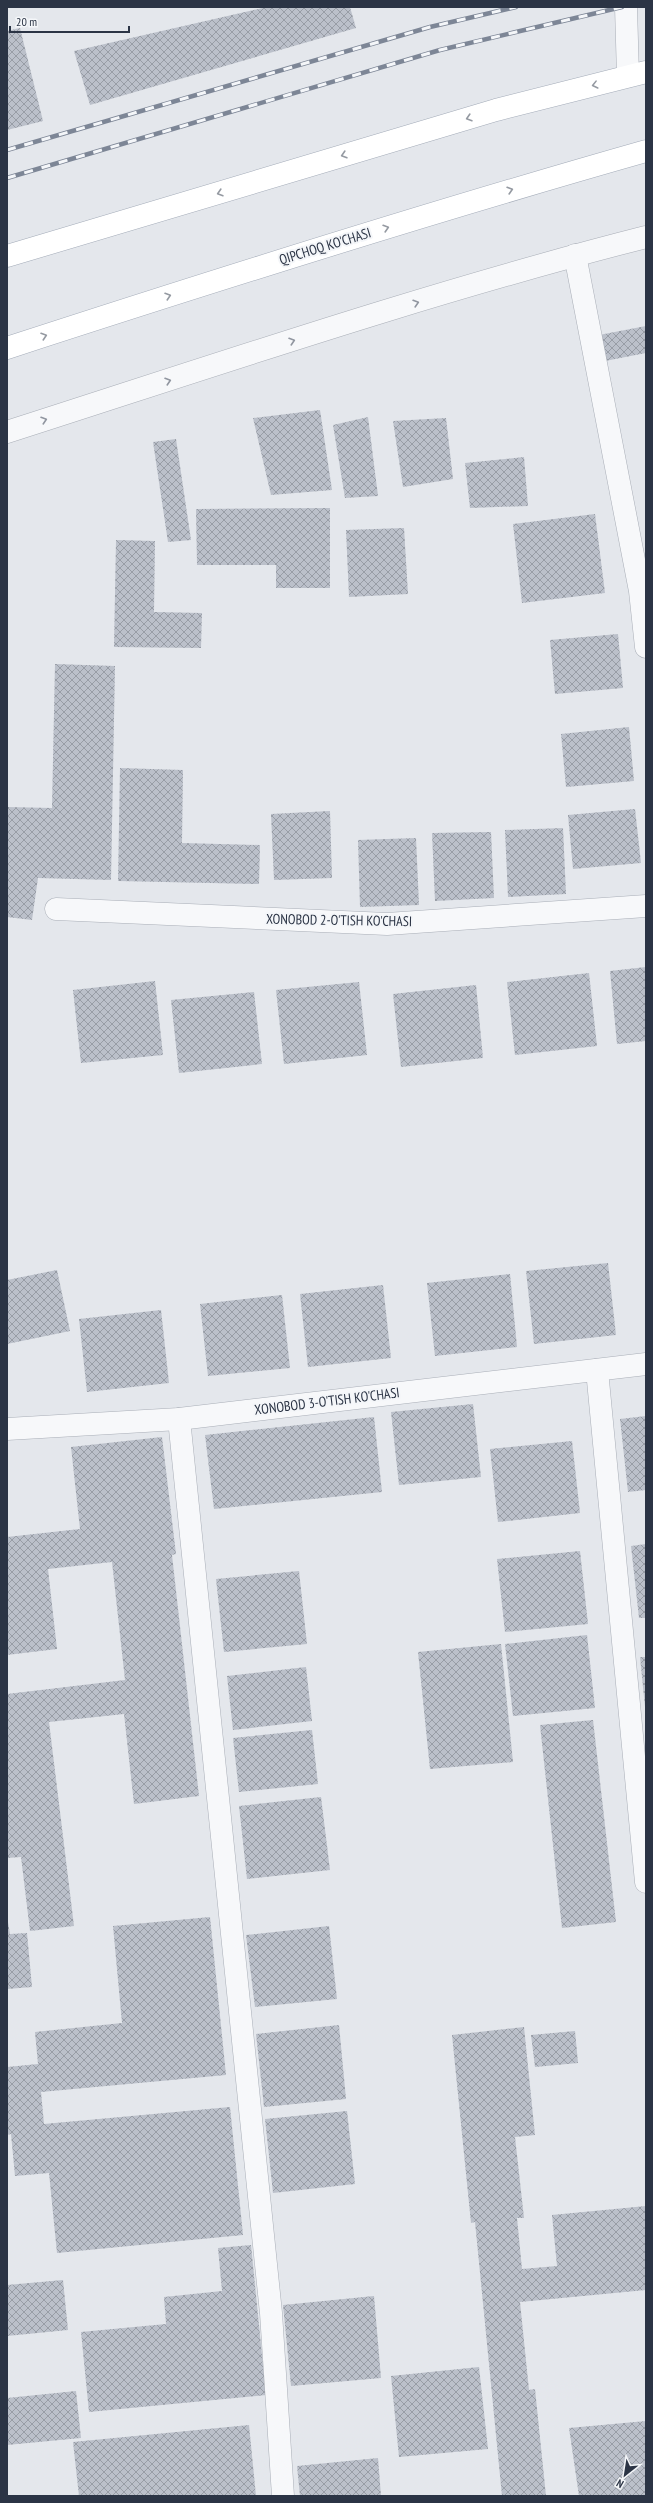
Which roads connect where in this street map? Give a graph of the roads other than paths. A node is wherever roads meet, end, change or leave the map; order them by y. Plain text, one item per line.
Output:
1 (626, 7) edge
2 (637, 74) edge
3 (646, 151) edge
4 (646, 237) edge
5 (575, 255) junction
6 (7, 256) edge
7 (7, 348) edge
8 (7, 432) edge
9 (646, 647) edge
10 (646, 906) edge
11 (56, 909) dead end
12 (646, 1364) edge
13 (596, 1370) junction
14 (178, 1419) junction
15 (7, 1429) edge
16 (646, 1882) edge
17 (283, 2496) edge

1 - 2 street
2 -> 6 main road
7 -> 3 main road, QIPCHOQ KO'CHASI
4 - 5 street
8 -> 5 street
5 - 9 street
10 - 11 street, XONOBOD 2-O'TISH KO'CHASI
12 - 13 street, XONOBOD 3-O'TISH KO'CHASI
13 - 14 street, XONOBOD 3-O'TISH KO'CHASI
13 - 16 street
14 - 15 street, XONOBOD 3-O'TISH KO'CHASI
14 - 17 street

